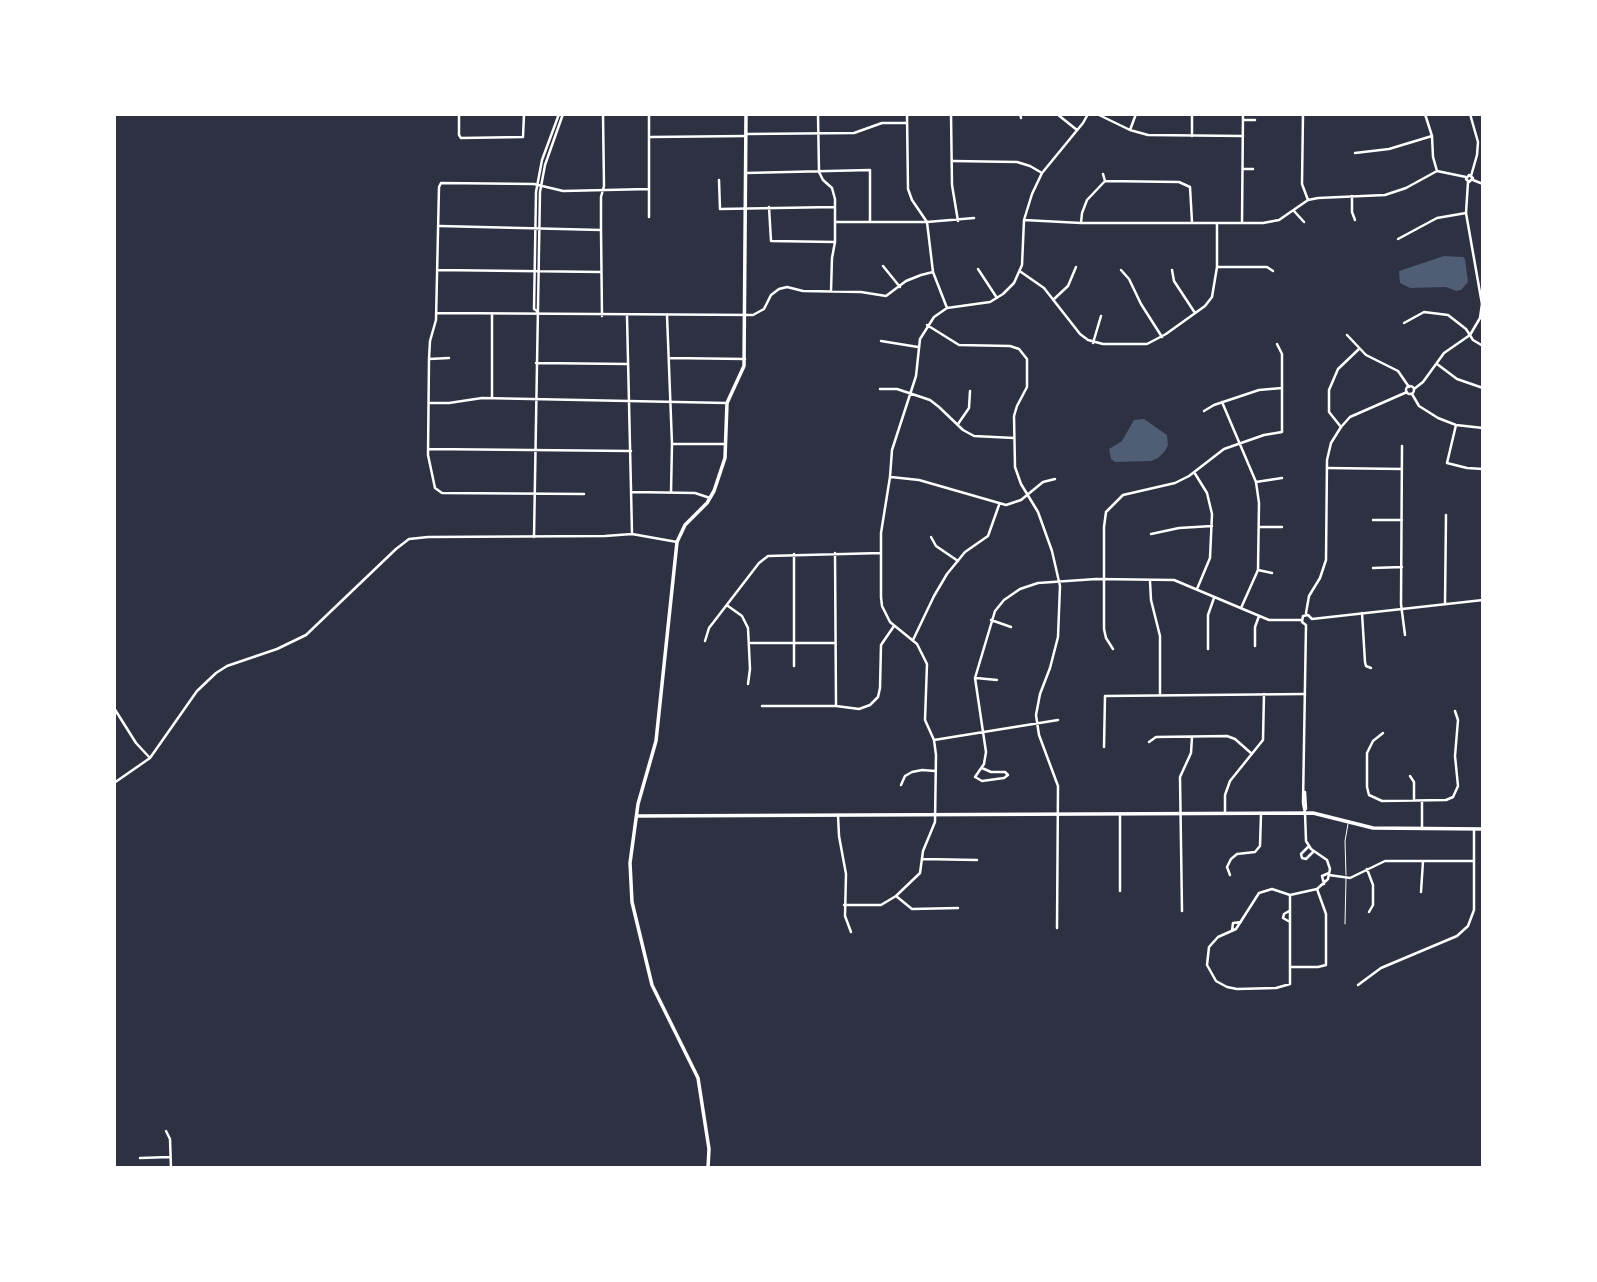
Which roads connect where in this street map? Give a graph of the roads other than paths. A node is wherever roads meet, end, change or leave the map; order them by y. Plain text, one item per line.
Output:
1 (459, 114) edge
2 (524, 114) edge
3 (561, 114) edge
4 (603, 114) edge
5 (649, 114) edge
6 (746, 114) edge
7 (818, 114) edge
8 (906, 114) edge
9 (951, 114) edge
10 (1057, 114) edge
11 (1088, 114) edge
12 (1097, 114) edge
13 (1136, 114) edge
14 (1192, 114) edge
15 (1243, 114) edge
16 (1303, 114) edge
17 (1425, 114) edge
18 (1470, 114) edge
19 (1243, 120) junction
20 (1255, 120) dead end
21 (907, 123) junction
22 (1077, 130) junction
23 (1130, 130) junction
24 (818, 134) junction
25 (746, 135) junction
26 (1243, 135) junction
27 (1192, 136) junction
28 (1432, 136) junction
29 (649, 137) junction
30 (1478, 142) junction
31 (1483, 142) edge
32 (1355, 153) dead end
33 (952, 161) junction
34 (1243, 169) junction
35 (1253, 169) dead end
36 (1437, 171) junction
37 (819, 172) junction
38 (745, 173) junction
39 (1042, 173) junction
40 (1103, 174) dead end
41 (1471, 179) junction
42 (719, 180) dead end
43 (1105, 181) junction
44 (1196, 183) dead end
45 (539, 184) junction
46 (1483, 184) edge
47 (1190, 187) junction
48 (649, 189) junction
49 (603, 190) junction
50 (1352, 196) junction
51 (1308, 200) junction
52 (769, 207) junction
53 (835, 207) junction
54 (745, 210) junction
55 (1294, 211) junction
56 (1466, 213) junction
57 (649, 217) dead end
58 (974, 218) dead end
59 (1024, 220) junction
60 (1355, 220) dead end
61 (958, 221) junction
62 (835, 222) junction
63 (870, 222) junction
64 (927, 222) junction
65 (1304, 222) dead end
66 (1082, 223) junction
67 (1192, 223) junction
68 (1217, 223) junction
69 (1242, 223) junction
70 (438, 226) junction
71 (537, 228) junction
72 (601, 230) junction
73 (1398, 239) dead end
74 (835, 242) junction
75 (883, 266) dead end
76 (1076, 267) dead end
77 (1217, 267) junction
78 (978, 269) dead end
79 (438, 270) junction
80 (1121, 270) dead end
81 (1172, 270) dead end
82 (1273, 271) dead end
83 (537, 272) junction
84 (601, 272) junction
85 (933, 272) junction
86 (1020, 272) junction
87 (900, 287) junction
88 (831, 292) junction
89 (997, 298) junction
90 (1053, 300) junction
91 (1483, 304) edge
92 (947, 308) junction
93 (436, 313) junction
94 (537, 313) junction
95 (1195, 313) junction
96 (492, 314) junction
97 (667, 315) junction
98 (602, 316) junction
99 (627, 316) junction
100 (745, 316) junction
101 (1101, 316) dead end
102 (1404, 323) dead end
103 (927, 325) junction
104 (1347, 335) dead end
105 (1470, 335) junction
106 (1162, 337) junction
107 (881, 341) dead end
108 (1093, 343) junction
109 (1277, 344) dead end
110 (1483, 346) edge
111 (918, 347) junction
112 (1359, 349) junction
113 (449, 358) dead end
114 (669, 358) junction
115 (429, 359) junction
116 (745, 359) junction
117 (536, 363) junction
118 (627, 364) junction
119 (1436, 364) junction
120 (1409, 387) junction
121 (1282, 388) junction
122 (1483, 388) edge
123 (880, 389) dead end
124 (1414, 389) junction
125 (970, 391) dead end
126 (1407, 392) junction
127 (911, 393) junction
128 (1412, 394) junction
129 (492, 398) junction
130 (536, 399) junction
131 (629, 400) junction
132 (670, 401) junction
133 (1222, 402) junction
134 (727, 403) junction
135 (429, 404) junction
136 (1204, 411) dead end
137 (958, 424) junction
138 (1456, 425) junction
139 (1341, 427) junction
140 (1483, 428) edge
141 (1014, 438) junction
142 (672, 444) junction
143 (726, 444) junction
144 (1237, 444) junction
145 (1402, 446) dead end
146 (428, 449) junction
147 (535, 451) junction
148 (631, 451) junction
149 (1327, 468) junction
150 (1402, 468) junction
151 (1483, 469) edge
152 (1194, 472) junction
153 (890, 477) junction
154 (1282, 478) dead end
155 (1055, 479) dead end
156 (1256, 482) junction
157 (632, 492) junction
158 (671, 492) junction
159 (535, 494) junction
160 (584, 494) dead end
161 (1027, 494) junction
162 (710, 498) junction
163 (999, 504) junction
164 (1446, 515) dead end
165 (1373, 520) dead end
166 (1402, 520) junction
167 (1212, 526) junction
168 (1259, 527) junction
169 (1283, 527) dead end
170 (632, 534) junction
171 (1152, 534) dead end
172 (534, 537) junction
173 (930, 537) dead end
174 (677, 542) junction
175 (835, 553) junction
176 (881, 553) junction
177 (794, 554) junction
178 (958, 561) junction
179 (1402, 567) junction
180 (1373, 568) dead end
181 (1258, 570) junction
182 (1272, 573) dead end
183 (1105, 579) junction
184 (1151, 579) junction
185 (1059, 581) junction
186 (1197, 589) junction
187 (1214, 598) junction
188 (1483, 600) edge
189 (1445, 604) junction
190 (727, 605) junction
191 (1241, 608) junction
192 (1402, 609) junction
193 (1362, 613) junction
194 (1306, 615) junction
195 (1259, 617) junction
196 (1312, 619) junction
197 (991, 620) junction
198 (1302, 620) junction
199 (1306, 625) junction
200 (894, 626) junction
201 (1011, 627) dead end
202 (1405, 635) dead end
203 (913, 640) junction
204 (705, 641) dead end
205 (750, 643) junction
206 (794, 643) junction
207 (835, 643) junction
208 (1255, 646) dead end
209 (1113, 649) dead end
210 (1208, 649) dead end
211 (794, 666) dead end
212 (1371, 668) dead end
213 (975, 678) junction
214 (997, 680) dead end
215 (748, 684) dead end
216 (1264, 694) junction
217 (1306, 694) junction
218 (1160, 695) junction
219 (762, 706) dead end
220 (836, 706) junction
221 (114, 708) edge
222 (1455, 711) dead end
223 (1058, 720) dead end
224 (1037, 724) junction
225 (983, 732) junction
226 (1383, 733) dead end
227 (1192, 737) junction
228 (934, 740) junction
229 (1149, 742) dead end
230 (1104, 747) dead end
231 (1252, 754) junction
232 (150, 758) junction
233 (982, 768) junction
234 (935, 771) junction
235 (1409, 776) dead end
236 (114, 783) edge
237 (901, 785) dead end
238 (1414, 801) junction
239 (1422, 801) junction
240 (1058, 813) junction
241 (1120, 813) junction
242 (1180, 813) junction
243 (1225, 813) junction
244 (1305, 813) junction
245 (1261, 814) junction
246 (838, 815) junction
247 (935, 815) junction
248 (637, 816) junction
249 (1349, 822) junction
250 (1422, 829) junction
251 (1474, 829) junction
252 (1483, 829) edge
253 (1308, 847) junction
254 (1314, 851) junction
255 (922, 859) junction
256 (977, 860) dead end
257 (1423, 861) junction
258 (1474, 862) junction
259 (1367, 869) junction
260 (1330, 874) junction
261 (1230, 875) dead end
262 (1346, 878) junction
263 (1317, 889) junction
264 (1120, 891) dead end
265 (1421, 892) dead end
266 (1290, 895) junction
267 (895, 896) junction
268 (844, 905) junction
269 (958, 908) dead end
270 (1182, 911) dead end
271 (1290, 911) junction
272 (1369, 912) dead end
273 (1290, 922) junction
274 (1345, 925) dead end
275 (1057, 928) dead end
276 (850, 932) dead end
277 (1290, 967) junction
278 (1359, 985) dead end
279 (166, 1131) dead end
280 (170, 1157) junction
281 (141, 1158) dead end
282 (171, 1168) edge
283 (708, 1168) edge

1 - 2 street
3 - 45 street
4 - 49 street
5 - 29 street
6 - 25 main road
7 - 24 street
8 - 21 street
9 - 33 street
10 - 22 street
11 - 22 street
12 - 23 street
13 - 23 street
14 - 27 street
15 - 19 street
16 - 51 street
17 - 28 street
18 - 30 street
19 - 20 street
19 - 26 street
21 - 24 street
21 - 64 street
22 - 39 street
23 - 27 street
24 - 25 street
24 - 37 street
25 - 29 street
25 - 38 main road
26 - 27 street
26 - 34 street
28 - 32 street
28 - 36 street
29 - 48 street
30 - 31 street
30 - 41 street
33 - 39 street
33 - 61 street
34 - 35 street
34 - 69 street
36 - 41 street
36 - 50 street
37 - 38 street
37 - 53 street
37 - 63 street
38 - 54 main road
39 - 59 street
40 - 43 street
41 - 46 street
41 - 56 street
42 - 54 street
43 - 47 street
43 - 66 street
44 - 47 street
45 - 49 street
45 - 70 street
45 - 71 street
47 - 67 street
48 - 49 street
48 - 57 street
49 - 72 street
50 - 51 street
50 - 60 street
51 - 55 street
52 - 53 street
52 - 54 street
52 - 74 street
53 - 62 street
54 - 100 main road
55 - 65 street
55 - 69 street
56 - 73 street
56 - 91 street
58 - 61 street
59 - 66 street
59 - 86 street
61 - 64 street
62 - 63 street
62 - 74 street
63 - 64 street
64 - 85 street
66 - 67 street
67 - 68 street
68 - 69 street
68 - 77 street
70 - 71 street
70 - 79 street
71 - 72 street
71 - 83 street
72 - 84 street
74 - 88 street
75 - 87 street
76 - 90 street
77 - 82 street
77 - 95 street
78 - 89 street
79 - 83 street
79 - 93 street
80 - 106 street
81 - 95 street
83 - 84 street
83 - 94 street
84 - 98 street
85 - 87 street
85 - 92 street
86 - 89 street
86 - 90 street
87 - 88 street
88 - 100 street
89 - 92 street
90 - 108 street
91 - 105 street
92 - 103 street
93 - 96 street
93 - 115 street
94 - 96 street
94 - 98 street
94 - 117 street
95 - 106 street
96 - 129 street
97 - 99 street
97 - 100 street
97 - 114 street
98 - 99 street
99 - 118 street
100 - 116 main road
101 - 108 street
102 - 105 street
103 - 111 street
103 - 141 street
104 - 112 street
105 - 110 street
105 - 119 street
106 - 108 street
107 - 111 street
109 - 121 street
111 - 127 street
112 - 120 street
112 - 139 street
113 - 115 street
114 - 116 street
114 - 132 street
115 - 135 street
116 - 134 main road
117 - 118 street
117 - 130 street
118 - 131 street
119 - 122 street
119 - 124 street
120 - 124 street
120 - 126 street
121 - 133 street
121 - 144 street
123 - 127 street
124 - 128 street
125 - 137 street
126 - 128 street
126 - 139 street
127 - 137 street
127 - 153 street
128 - 138 street
129 - 130 street
129 - 135 street
130 - 131 street
130 - 147 street
131 - 132 street
131 - 148 street
132 - 134 street
132 - 142 street
133 - 136 street
133 - 144 street
134 - 143 main road
135 - 146 street
137 - 141 street
138 - 140 street
138 - 151 street
139 - 149 street
141 - 161 street
142 - 143 street
142 - 158 street
143 - 162 main road
144 - 152 street
144 - 156 street
145 - 150 street
146 - 147 street
146 - 159 street
147 - 148 street
147 - 159 street
148 - 157 street
149 - 150 street
149 - 194 street
150 - 166 street
152 - 167 street
152 - 183 street
153 - 163 street
153 - 176 street
154 - 156 street
155 - 161 street
156 - 168 street
157 - 158 street
157 - 170 street
158 - 162 street
159 - 160 street
159 - 172 street
161 - 163 street
161 - 185 street
162 - 174 main road
163 - 178 street
164 - 189 street
165 - 166 street
166 - 179 street
167 - 171 street
167 - 186 street
168 - 169 street
168 - 181 street
170 - 172 street
170 - 174 street
172 - 232 street
173 - 178 street
174 - 248 main road
175 - 176 street
175 - 177 street
175 - 207 street
176 - 200 street
177 - 190 street
177 - 206 street
178 - 203 street
179 - 180 street
179 - 192 street
181 - 182 street
181 - 191 street
183 - 184 street
183 - 185 street
183 - 209 street
184 - 186 street
184 - 218 street
185 - 197 street
185 - 224 street
186 - 187 street
187 - 191 street
187 - 210 street
188 - 189 street
189 - 192 street
190 - 204 street
190 - 205 street
191 - 195 street
192 - 193 street
192 - 202 street
193 - 196 street
193 - 212 street
194 - 196 street
194 - 198 street
195 - 198 street
195 - 208 street
196 - 199 street
197 - 201 street
197 - 213 street
198 - 199 street
199 - 217 street
200 - 203 street
200 - 220 street
203 - 228 street
205 - 206 street
205 - 215 street
206 - 207 street
206 - 211 street
207 - 220 street
213 - 214 street
213 - 225 street
216 - 217 street
216 - 218 street
216 - 231 street
217 - 244 street
218 - 230 street
219 - 220 street
221 - 232 street
222 - 239 street
223 - 224 street
224 - 225 street
224 - 240 street
225 - 228 street
225 - 233 street
226 - 238 street
227 - 229 street
227 - 231 street
227 - 242 street
228 - 234 street
231 - 243 street
232 - 236 street
233 - 233 street
234 - 237 street
234 - 247 street
235 - 238 street
238 - 239 street
239 - 250 street
240 - 241 main road
240 - 247 main road
240 - 275 street
241 - 242 main road
241 - 264 street
242 - 243 main road
242 - 270 street
243 - 245 main road
244 - 245 main road
244 - 249 main road
244 - 253 street
245 - 261 street
246 - 247 main road
246 - 248 main road
246 - 268 street
247 - 255 street
248 - 283 main road
249 - 250 main road
249 - 262 lane
250 - 251 main road
251 - 252 main road
251 - 258 street
253 - 254 street
253 - 254 street
254 - 260 street
255 - 256 street
255 - 267 street
257 - 258 street
257 - 259 street
257 - 265 street
258 - 278 street
259 - 262 street
259 - 272 street
260 - 262 street
260 - 263 street
262 - 274 lane
263 - 266 street
263 - 277 street
266 - 271 street
266 - 277 street
267 - 268 street
267 - 269 street
268 - 276 street
271 - 273 street
271 - 273 street
273 - 277 street
279 - 280 street
280 - 281 street
280 - 282 street

